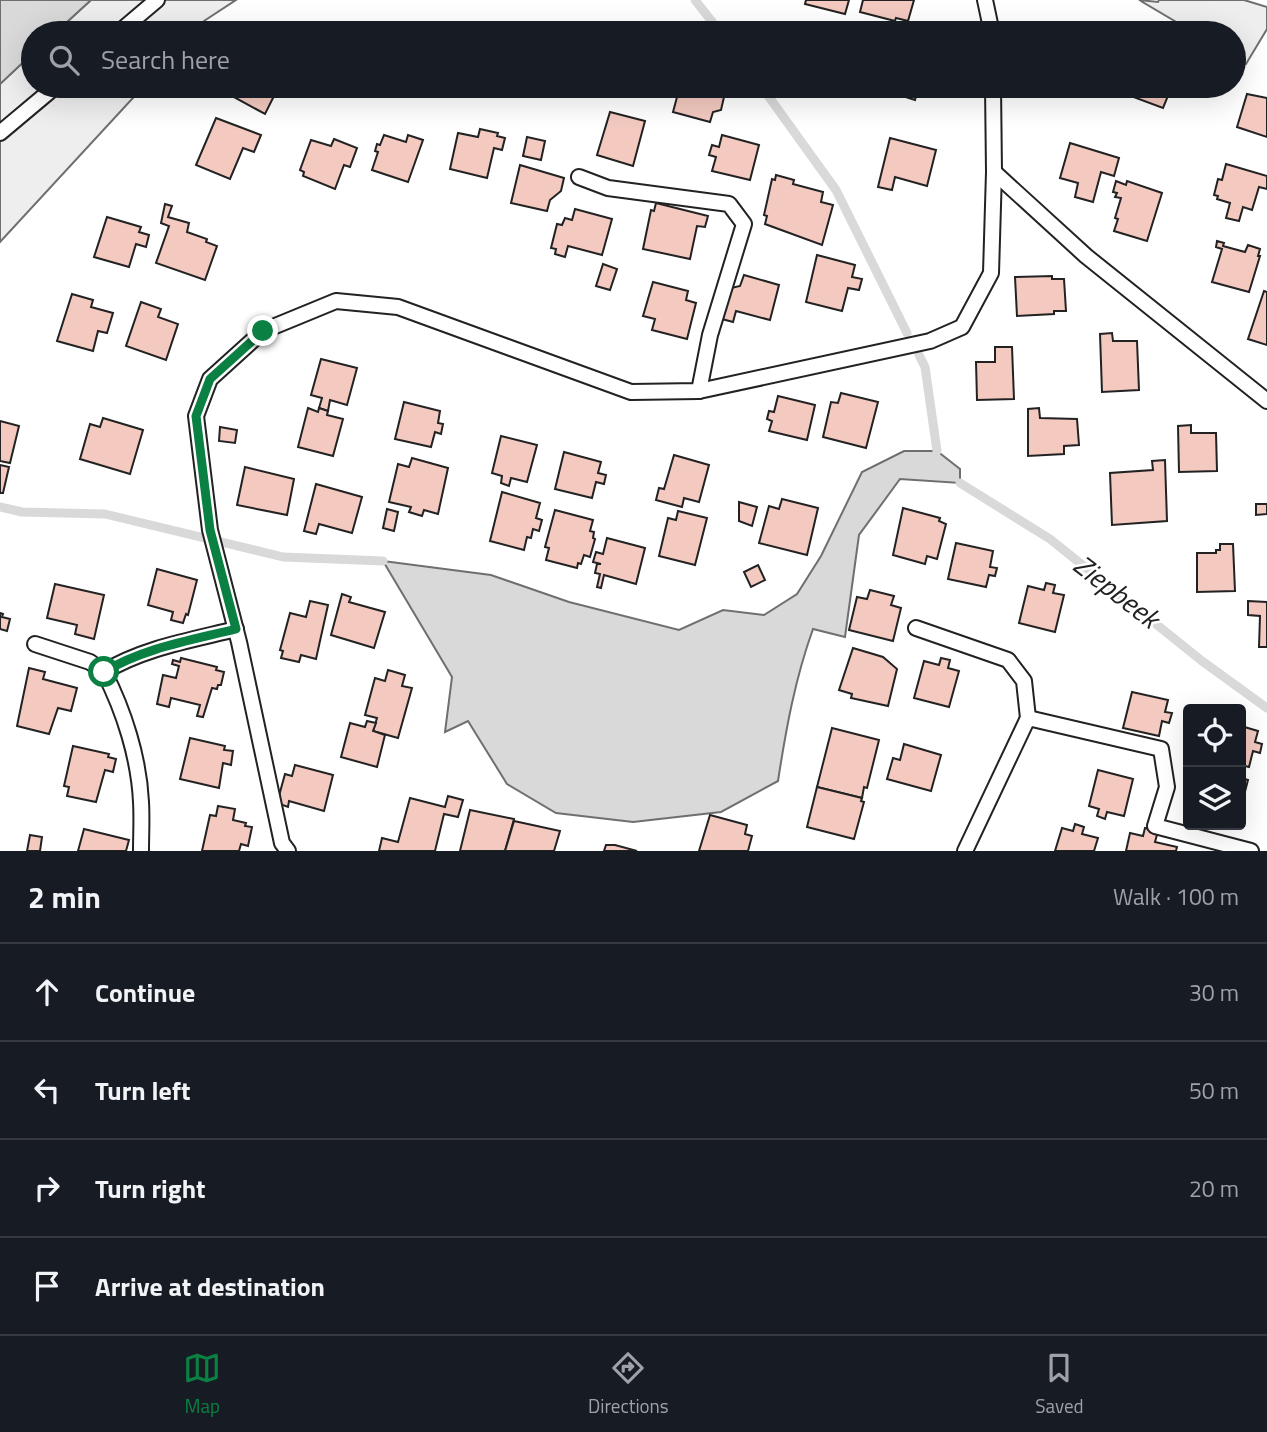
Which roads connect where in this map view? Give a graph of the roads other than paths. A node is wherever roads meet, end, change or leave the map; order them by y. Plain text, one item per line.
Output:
1 (157, 0) edge
2 (985, 0) edge
3 (132, 21) edge
4 (989, 21) edge
5 (42, 98) edge
6 (993, 98) edge
7 (0, 134) edge
8 (994, 172) junction
9 (579, 177) dead end
10 (699, 391) junction
11 (1267, 401) edge
12 (916, 628) dead end
13 (236, 629) junction
14 (35, 644) dead end
15 (104, 672) junction
16 (1028, 718) junction
17 (141, 851) edge
18 (288, 851) edge
19 (965, 851) edge
20 (1251, 851) edge

1 - 3 lane
2 - 4 lane
5 - 7 lane
6 - 8 lane
8 - 10 lane
8 - 11 lane
9 - 10 lane
10 - 13 lane
12 - 16 lane
13 - 15 lane
13 - 18 lane
14 - 15 lane
15 - 17 lane
16 - 19 lane
16 - 20 lane

